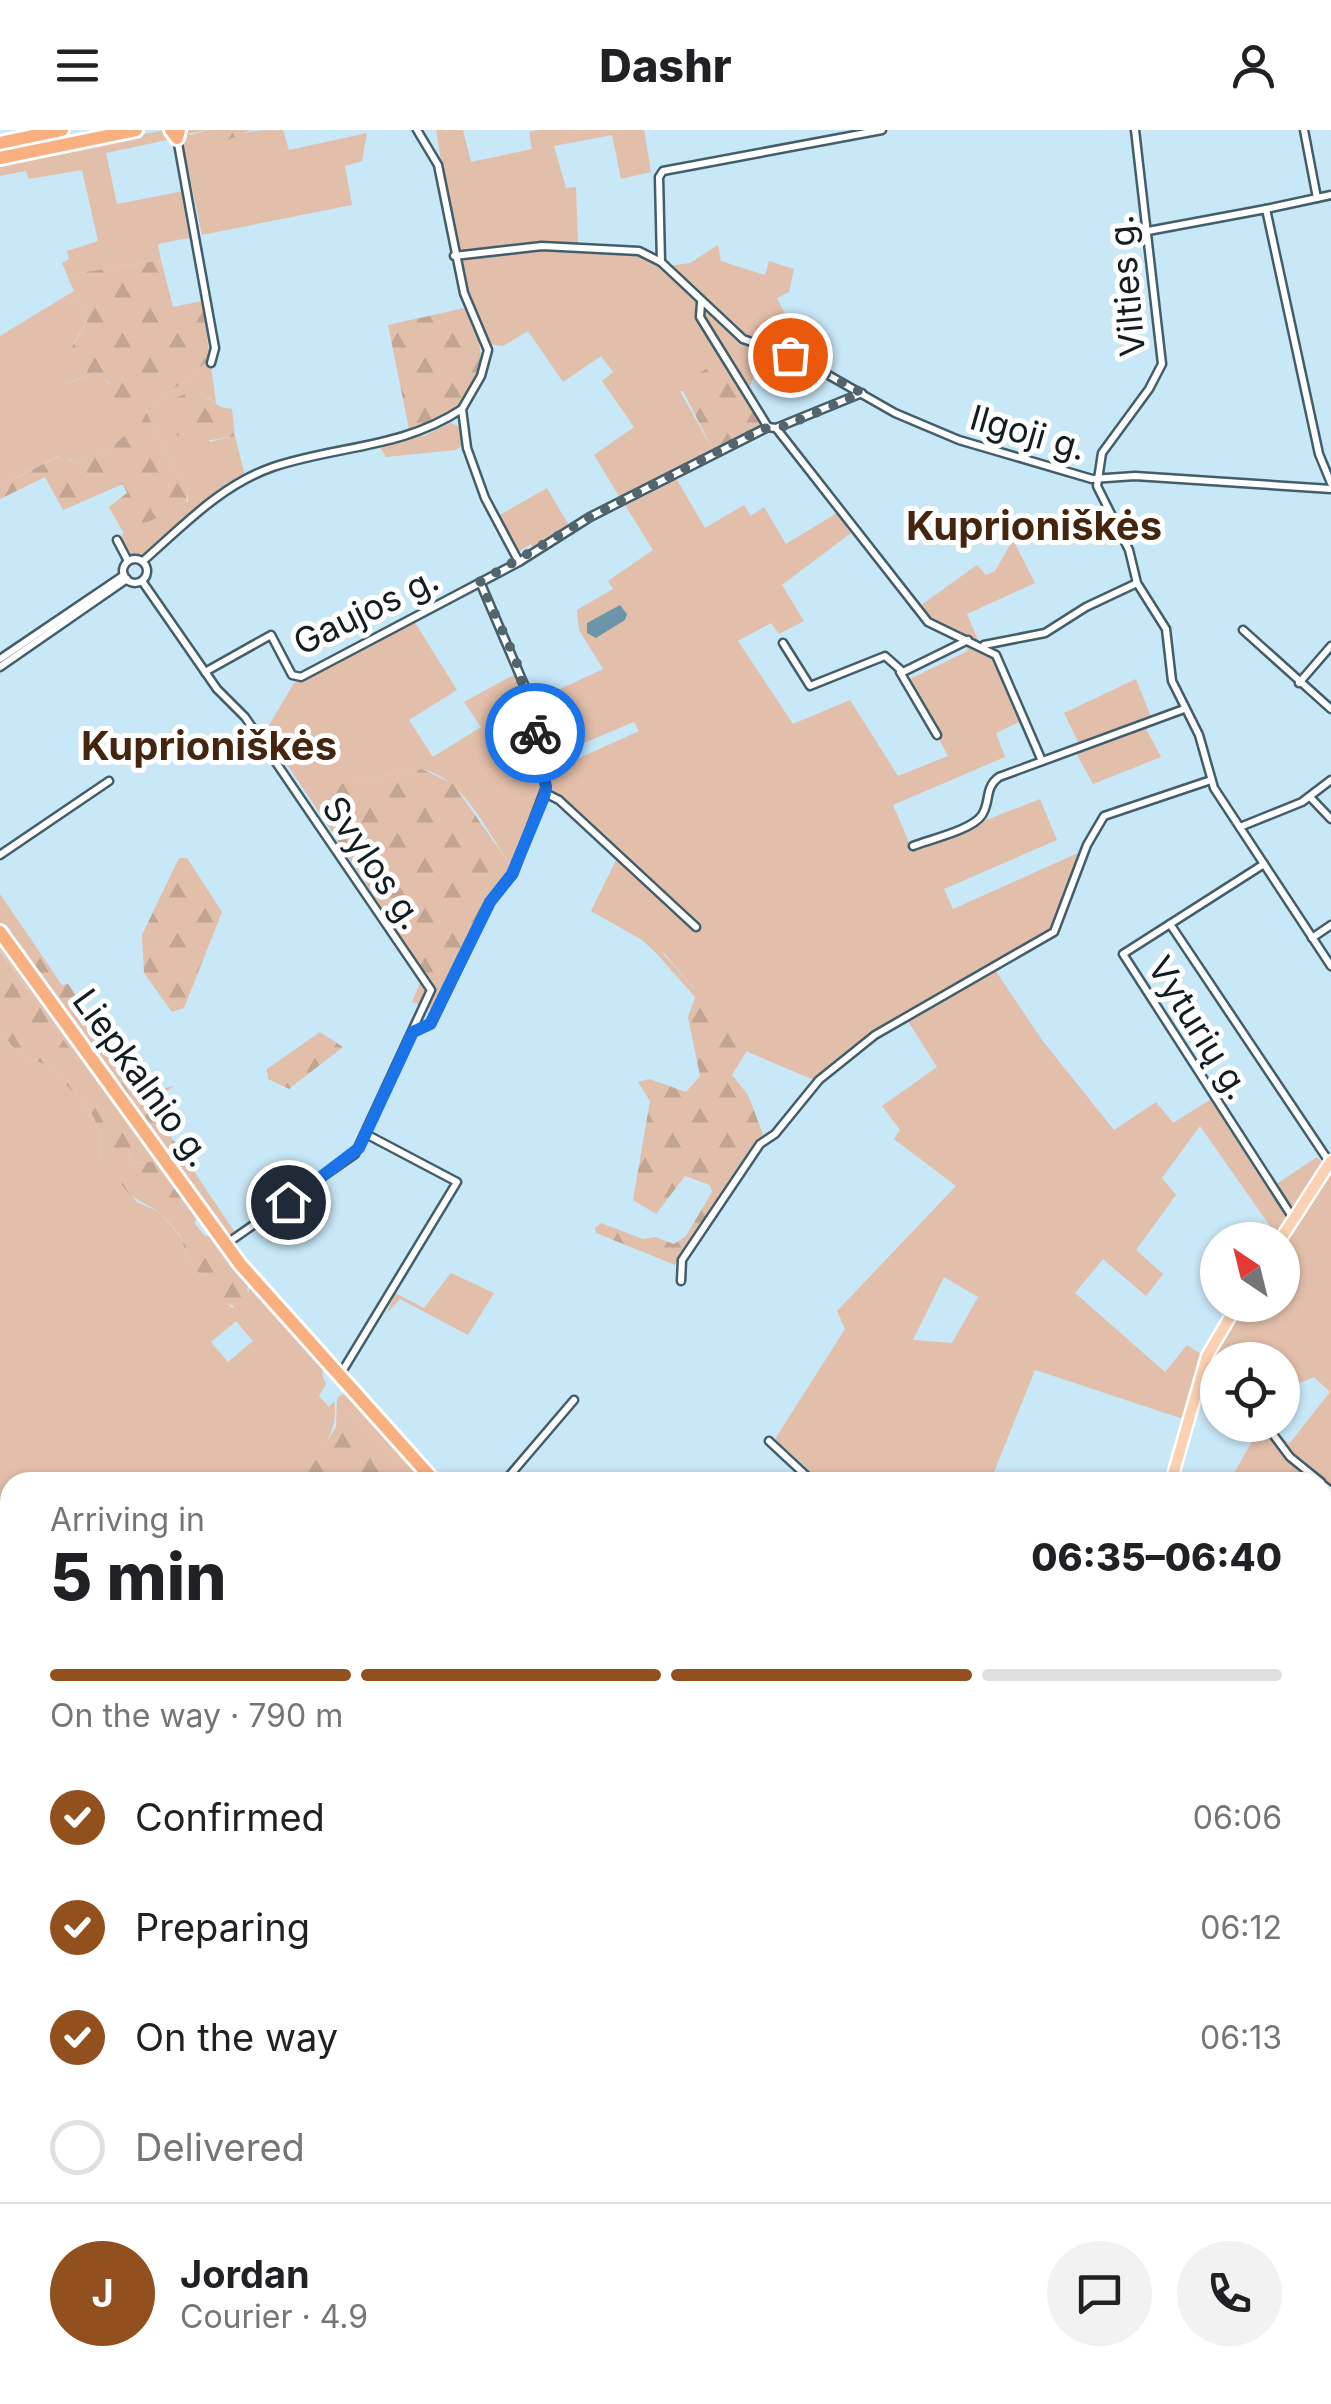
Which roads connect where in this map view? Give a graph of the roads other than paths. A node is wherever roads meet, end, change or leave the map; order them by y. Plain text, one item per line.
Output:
1 (62, 130) edge
2 (136, 130) edge
3 (417, 130) edge
4 (882, 130) edge
5 (1135, 130) edge
6 (1304, 130) edge
7 (176, 133) edge
8 (0, 143) edge
9 (0, 158) edge
10 (1331, 195) edge
11 (1317, 198) junction
12 (1266, 209) junction
13 (1148, 231) junction
14 (454, 256) junction
15 (661, 262) junction
16 (701, 303) junction
17 (212, 363) dead end
18 (862, 393) junction
19 (462, 409) junction
20 (772, 428) junction
21 (1096, 478) junction
22 (1331, 486) edge
23 (117, 540) dead end
24 (128, 561) junction
25 (142, 561) junction
26 (519, 562) junction
27 (125, 577) junction
28 (142, 581) junction
29 (480, 582) junction
30 (1137, 584) junction
31 (1242, 630) dead end
32 (968, 640) junction
33 (1004, 642) junction
34 (783, 643) dead end
35 (982, 646) junction
36 (1331, 646) edge
37 (996, 655) junction
38 (0, 663) edge
39 (205, 672) junction
40 (900, 672) junction
41 (1300, 683) junction
42 (1184, 708) junction
43 (1331, 710) edge
44 (937, 735) dead end
45 (1042, 760) junction
46 (1211, 780) junction
47 (1331, 780) edge
48 (109, 781) dead end
49 (545, 792) junction
50 (1310, 796) junction
51 (1331, 820) edge
52 (1240, 828) junction
53 (913, 846) dead end
54 (0, 854) edge
55 (1265, 864) junction
56 (1170, 924) junction
57 (1331, 925) edge
58 (696, 927) dead end
59 (0, 932) edge
60 (1312, 938) junction
61 (1331, 966) edge
62 (413, 1032) junction
63 (366, 1134) junction
64 (1330, 1162) edge
65 (1294, 1218) junction
66 (1291, 1222) edge
67 (226, 1245) junction
68 (681, 1281) dead end
69 (1226, 1322) edge
70 (339, 1376) junction
71 (1194, 1396) junction
72 (1200, 1397) edge
73 (574, 1400) dead end
74 (769, 1441) dead end
75 (1279, 1442) edge
76 (427, 1472) edge
77 (513, 1472) edge
78 (803, 1472) edge
79 (1174, 1472) edge
80 (1308, 1472) edge

1 - 8 highway
2 - 9 highway
3 - 14 street
4 - 15 street
5 - 13 street, Vilties g.
6 - 11 street
7 - 17 street
10 - 11 street
11 - 12 street
12 - 13 street
12 - 22 street
13 - 21 street, Vilties g.
14 - 15 street, Ilgoji g.
14 - 19 street
15 - 16 street, Ilgoji g.
16 - 18 street, Ilgoji g.
16 - 20 street
18 - 20 street, Gaujos g.
18 - 21 street, Ilgoji g.
19 - 25 street
19 - 26 street
20 - 26 street, Gaujos g.
20 - 32 street
21 - 22 street
21 - 30 street, Ilgoji g.
23 - 24 street
24 - 25 street
24 - 27 street
25 - 28 street
26 - 29 street, Gaujos g.
27 - 28 street
27 - 38 street
28 - 39 street, Svylos g.
29 - 39 street, Gaujos g.
29 - 49 street
30 - 33 street
30 - 42 street, Ilgoji g.
31 - 41 street
32 - 35 street
32 - 40 street
33 - 35 street
33 - 37 street
34 - 40 street
35 - 37 street
36 - 41 street
37 - 45 street
39 - 62 street, Svylos g.
40 - 44 street
41 - 43 street
42 - 45 street
42 - 46 street, Ilgoji g.
45 - 53 street
46 - 52 street, Ilgoji g.
46 - 68 street
47 - 50 street
48 - 54 street
49 - 58 street
49 - 62 street
50 - 51 street
50 - 52 street
52 - 55 street, Ilgoji g.
55 - 56 street, Vyturių g.
55 - 60 street, Ilgoji g.
56 - 64 street
56 - 65 street, Vyturių g.
57 - 60 street
59 - 67 highway, Liepkalnio g.
60 - 61 street, Ilgoji g.
62 - 63 street
63 - 67 street
63 - 70 street
64 - 65 main road
65 - 66 main road
67 - 70 highway, Liepkalnio g.
69 - 71 main road
70 - 76 highway, Liepkalnio g.
71 - 72 street
71 - 79 main road
73 - 77 street
74 - 78 street
75 - 80 street

